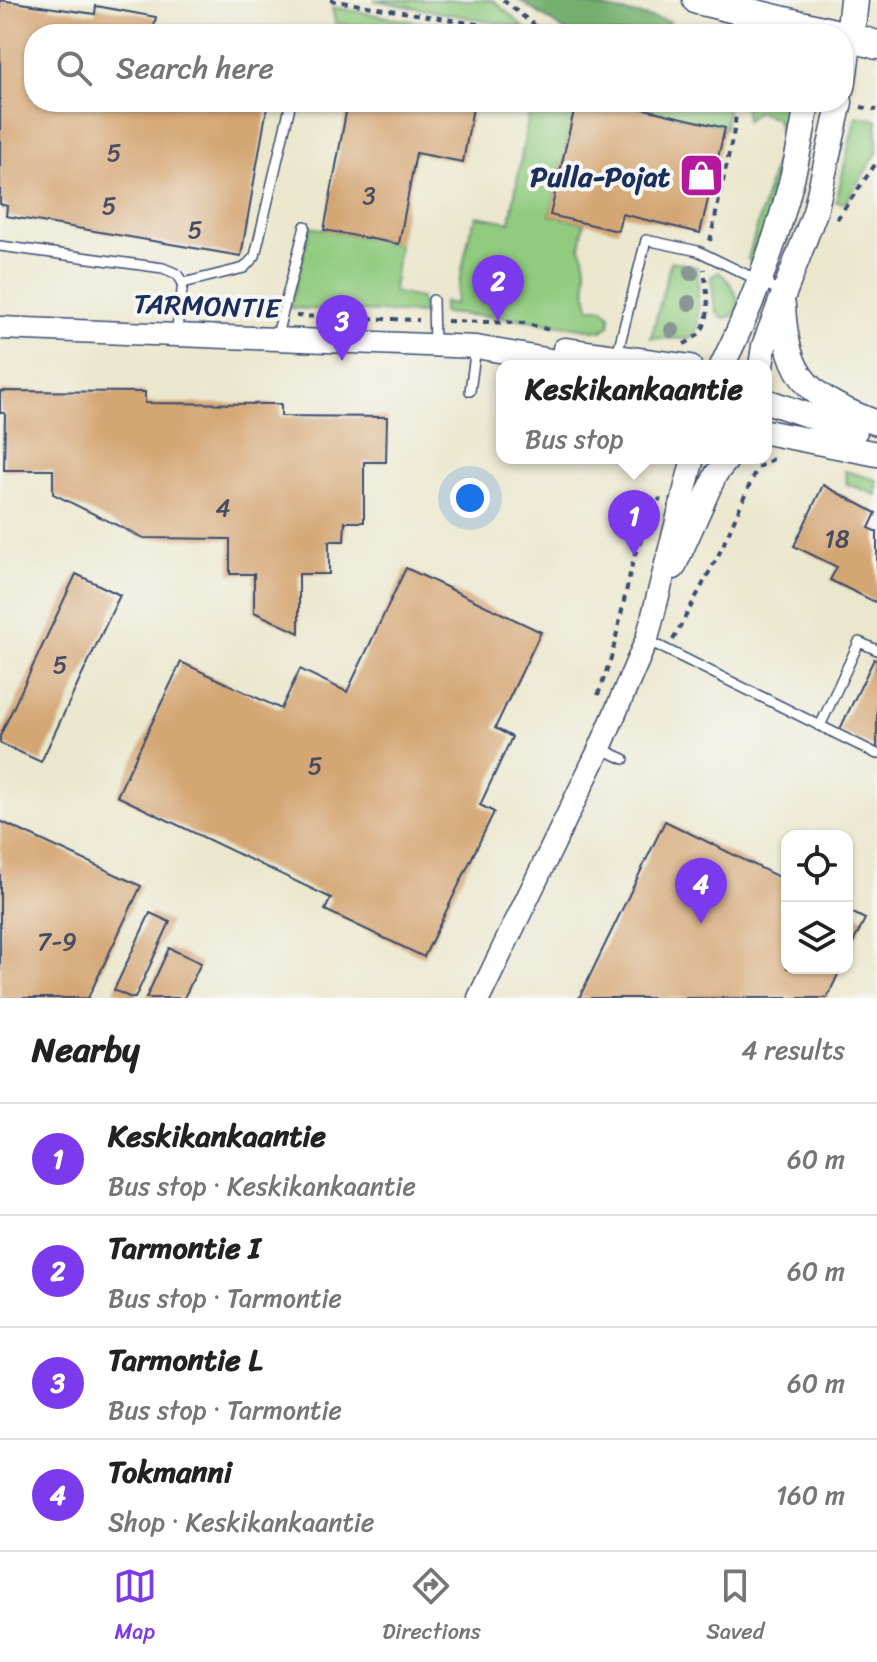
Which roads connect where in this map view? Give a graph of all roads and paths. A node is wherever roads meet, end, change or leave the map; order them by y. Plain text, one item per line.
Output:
1 (330, 0) edge
2 (503, 0) edge
3 (854, 0) edge
4 (869, 0) edge
5 (877, 2) edge
6 (692, 13) edge
7 (476, 24) edge
8 (533, 24) edge
9 (793, 24) edge
10 (833, 24) edge
11 (853, 36) edge
12 (877, 45) edge
13 (853, 104) edge
14 (877, 110) edge
15 (289, 112) edge
16 (805, 112) edge
17 (848, 112) edge
18 (305, 226) dead end
19 (0, 246) edge
20 (759, 281) junction
21 (183, 283) junction
22 (784, 297) junction
23 (433, 300) dead end
24 (0, 328) edge
25 (176, 335) junction
26 (276, 339) junction
27 (434, 345) junction
28 (476, 347) junction
29 (507, 350) junction
30 (617, 356) junction
31 (556, 360) edge
32 (646, 360) edge
33 (725, 360) edge
34 (762, 360) edge
35 (470, 391) dead end
36 (772, 403) edge
37 (877, 423) edge
38 (772, 433) edge
39 (795, 437) junction
40 (877, 439) edge
41 (877, 454) edge
42 (772, 458) edge
43 (691, 464) edge
44 (724, 464) edge
45 (762, 464) edge
46 (665, 487) dead end
47 (656, 606) junction
48 (647, 639) junction
49 (667, 650) junction
50 (877, 650) edge
51 (594, 708) dead end
52 (820, 726) junction
53 (600, 748) junction
54 (877, 754) edge
55 (624, 759) dead end
56 (479, 998) edge

1 - 7 path
2 - 8 path
3 - 10 main road
4 - 5 main road
6 - 9 main road
11 - 12 main road
13 - 14 path
15 - 21 lane
16 - 20 main road
17 - 22 main road
18 - 26 lane
19 - 21 lane
20 - 22 lane
20 - 30 lane
20 - 33 main road
21 - 25 lane
22 - 34 main road
22 - 37 main road
23 - 27 lane
24 - 25 street, TARMONTIE
25 - 26 street, TARMONTIE
26 - 27 street, TARMONTIE
27 - 28 street, TARMONTIE
28 - 29 street, TARMONTIE
28 - 35 lane
29 - 30 street, TARMONTIE
29 - 31 street, TARMONTIE
30 - 32 street, TARMONTIE
36 - 40 main road
38 - 39 main road
39 - 41 main road
39 - 42 path
43 - 47 street
44 - 47 street
45 - 49 path
46 - 51 path
47 - 48 street
48 - 49 lane
48 - 53 street
49 - 52 lane
50 - 52 lane
52 - 54 lane
53 - 55 lane
53 - 56 street

